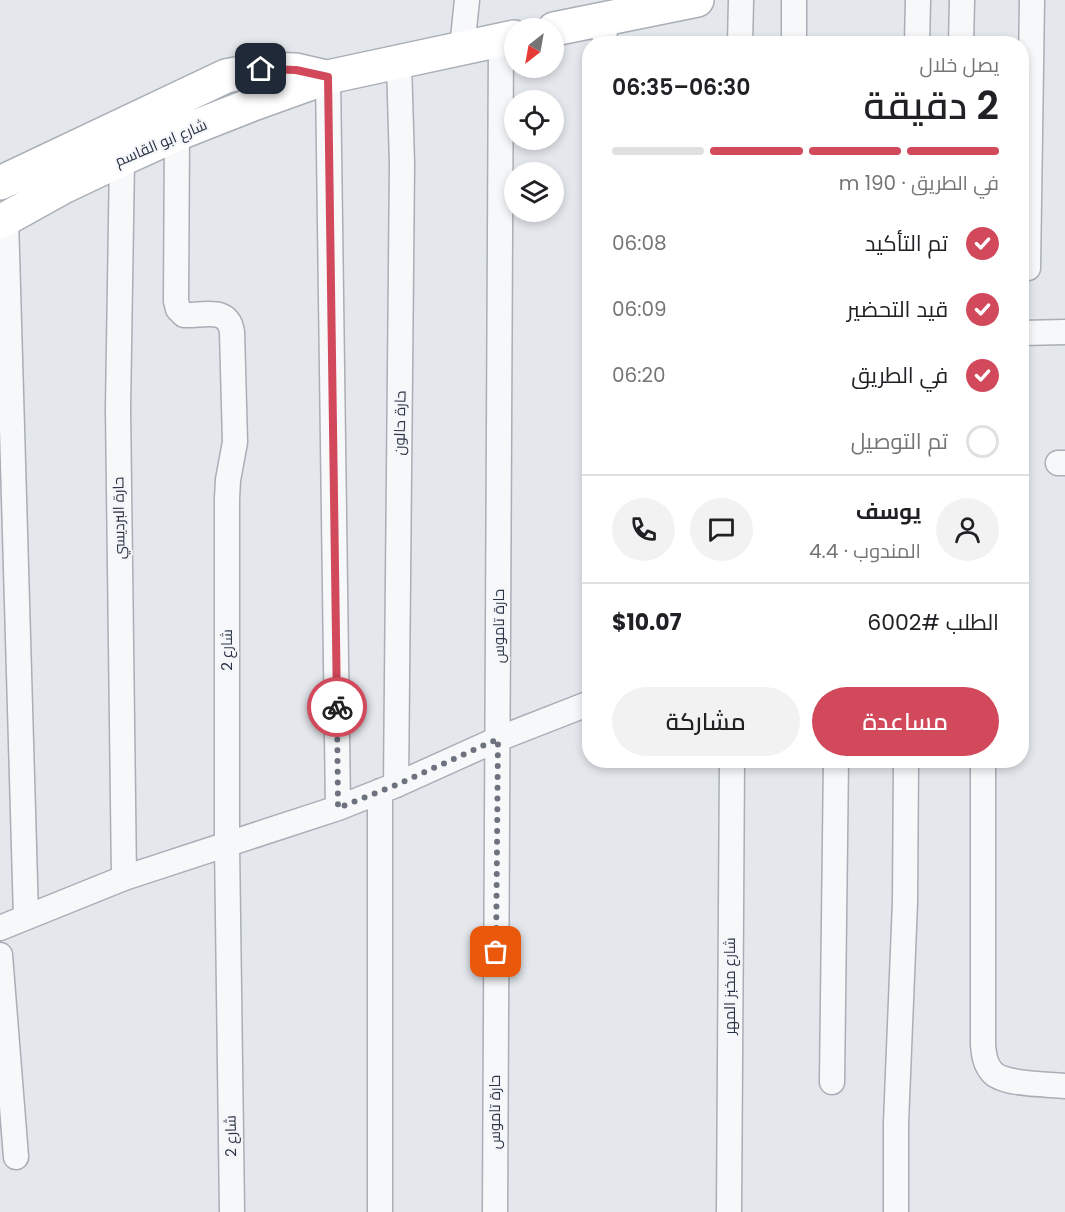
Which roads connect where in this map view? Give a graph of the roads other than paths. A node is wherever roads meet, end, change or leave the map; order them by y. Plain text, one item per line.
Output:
1 (467, 0) edge
2 (697, 0) edge
3 (741, 0) edge
4 (794, 0) edge
5 (918, 0) edge
6 (962, 0) edge
7 (1032, 0) edge
8 (564, 29) edge
9 (604, 31) edge
10 (740, 36) edge
11 (794, 36) edge
12 (917, 36) edge
13 (961, 36) edge
14 (504, 39) edge
15 (462, 48) junction
16 (399, 62) junction
17 (328, 77) junction
18 (507, 78) edge
19 (177, 134) junction
20 (122, 159) junction
21 (0, 183) edge
22 (1029, 201) edge
23 (3, 220) edge
24 (1029, 333) edge
25 (1065, 333) edge
26 (582, 706) edge
27 (498, 739) junction
28 (732, 768) edge
29 (836, 768) edge
30 (906, 768) edge
31 (983, 768) edge
32 (388, 788) junction
33 (338, 808) junction
34 (227, 844) junction
35 (124, 878) junction
36 (26, 917) junction
37 (0, 928) edge
38 (0, 955) edge
39 (832, 1082) dead end
40 (1065, 1086) edge
41 (16, 1157) dead end
42 (232, 1212) edge
43 (380, 1212) edge
44 (495, 1212) edge
45 (729, 1212) edge
46 (896, 1212) edge

1 - 15 street
2 - 9 street
3 - 10 street
4 - 11 street
5 - 12 street
6 - 13 street
7 - 22 street
8 - 9 street
14 - 15 street, شارع ابو القاسم
15 - 16 street, شارع ابو القاسم
16 - 17 street, شارع ابو القاسم
16 - 32 street, حارة حالون
17 - 19 street, شارع ابو القاسم
17 - 21 street, شارع ابو القاسم
17 - 33 street
18 - 27 street, حارة تاموس
19 - 20 street, شارع ابو القاسم
19 - 34 street, شارع 2
20 - 23 street, شارع ابو القاسم
20 - 35 street, حارة البرديسي
23 - 36 street
24 - 25 street
26 - 27 street
27 - 32 street
27 - 44 street, حارة تاموس
28 - 45 street, شارع مخبز المهر
29 - 39 street
30 - 46 street
31 - 40 street
32 - 33 street
32 - 43 street, حارة حالون
33 - 34 street
34 - 35 street
34 - 42 street, شارع 2
35 - 36 street
36 - 37 street
38 - 41 street

